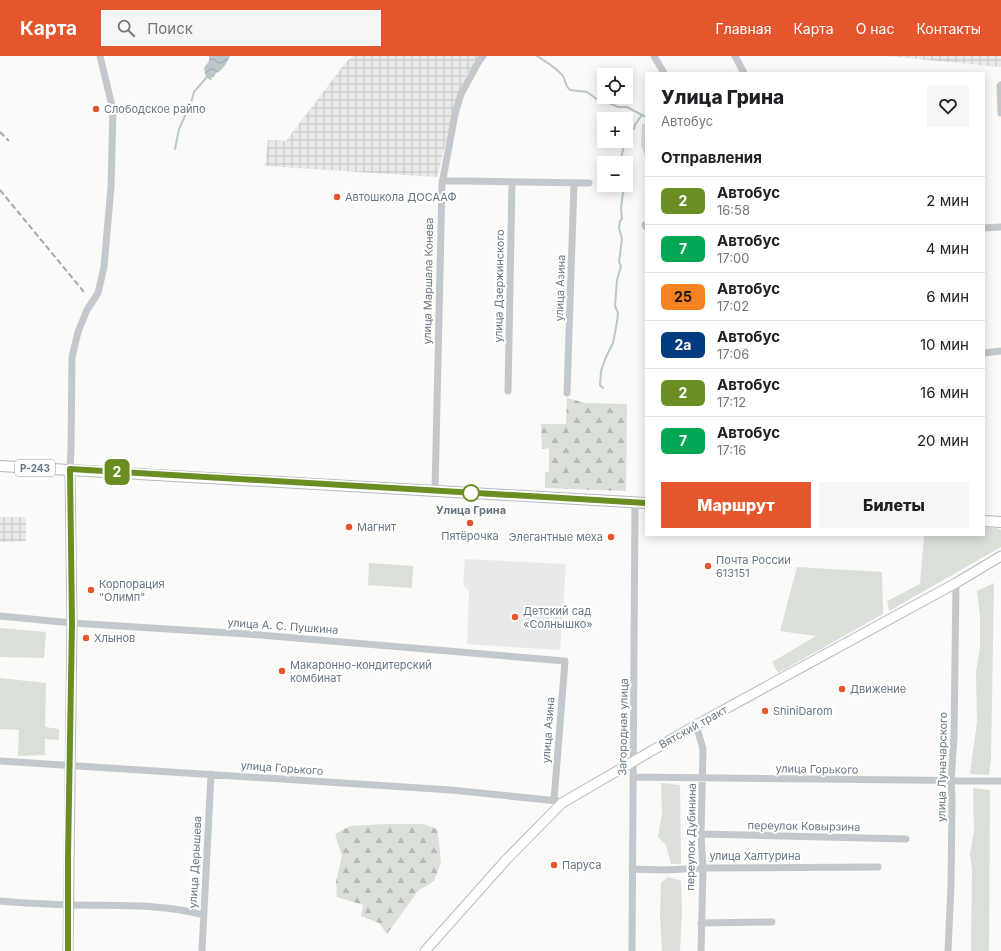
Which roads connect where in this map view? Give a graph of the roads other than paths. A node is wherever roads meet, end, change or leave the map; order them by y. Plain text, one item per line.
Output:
1 (100, 56) edge
2 (483, 56) edge
3 (654, 56) edge
4 (735, 56) edge
5 (663, 72) edge
6 (743, 72) edge
7 (1000, 86) edge
8 (1001, 113) edge
9 (442, 181) junction
10 (512, 182) junction
11 (574, 183) junction
12 (588, 183) dead end
13 (1001, 227) edge
14 (985, 228) edge
15 (1001, 350) edge
16 (985, 353) edge
17 (508, 391) dead end
18 (567, 393) dead end
19 (0, 466) edge
20 (70, 469) junction
21 (435, 491) junction
22 (635, 502) junction
23 (645, 503) edge
24 (985, 521) edge
25 (1001, 522) edge
26 (1001, 556) edge
27 (956, 583) junction
28 (0, 616) edge
29 (72, 623) junction
30 (564, 660) joint
31 (696, 725) junction
32 (634, 760) junction
33 (0, 761) edge
34 (69, 764) junction
35 (211, 774) junction
36 (633, 777) junction
37 (703, 779) junction
38 (951, 781) junction
39 (1001, 781) edge
40 (558, 801) junction
41 (701, 834) junction
42 (906, 839) dead end
43 (878, 867) dead end
44 (703, 868) junction
45 (632, 869) junction
46 (0, 901) edge
47 (68, 905) junction
48 (203, 915) junction
49 (772, 922) dead end
50 (701, 923) junction
51 (68, 951) edge
52 (202, 951) edge
53 (425, 951) edge
54 (632, 951) edge
55 (701, 951) edge
56 (948, 951) edge

1 - 20 street
2 - 9 street, улица Маршала Конева
3 - 5 street
4 - 6 street
7 - 8 street
9 - 10 street
9 - 21 street, улица Маршала Конева
10 - 11 street
10 - 17 street, улица Дзержинского
11 - 12 street
11 - 18 street, улица Азина
13 - 14 street
15 - 16 street
19 - 20 highway, Р-243
20 - 21 highway, Р-243
20 - 29 main road
21 - 22 highway, Р-243
22 - 23 highway, Р-243
22 - 32 street, Загородная улица
24 - 25 highway
26 - 27 main road, Вятский тракт
27 - 31 main road, Вятский тракт
27 - 38 street, улица Луначарского
28 - 29 street, улица А. С. Пушкина
29 - 30 street, улица А. С. Пушкина
29 - 34 main road
30 - 40 street, улица Азина
31 - 32 main road, Вятский тракт
31 - 37 street, переулок Дубинина
32 - 36 street, Загородная улица
32 - 40 main road, Вятский тракт
33 - 34 street, улица Горького
34 - 35 street, улица Горького
34 - 47 main road
35 - 40 street, улица Горького
35 - 48 street, улица Дерышева
36 - 37 street, улица Горького
36 - 45 street, Загородная улица
37 - 38 street, улица Горького
37 - 41 street, переулок Дубинина
38 - 39 street, улица Горького
38 - 56 street, улица Луначарского
40 - 53 main road, Вятский тракт
41 - 42 street, переулок Ковырзина
41 - 44 street, переулок Дубинина
43 - 44 street, улица Халтурина
44 - 45 street, улица Халтурина
44 - 50 street, переулок Дубинина
45 - 54 street, Загородная улица
46 - 47 street
47 - 48 street
47 - 51 main road
48 - 52 street, улица Дерышева
49 - 50 street
50 - 55 street, переулок Дубинина

